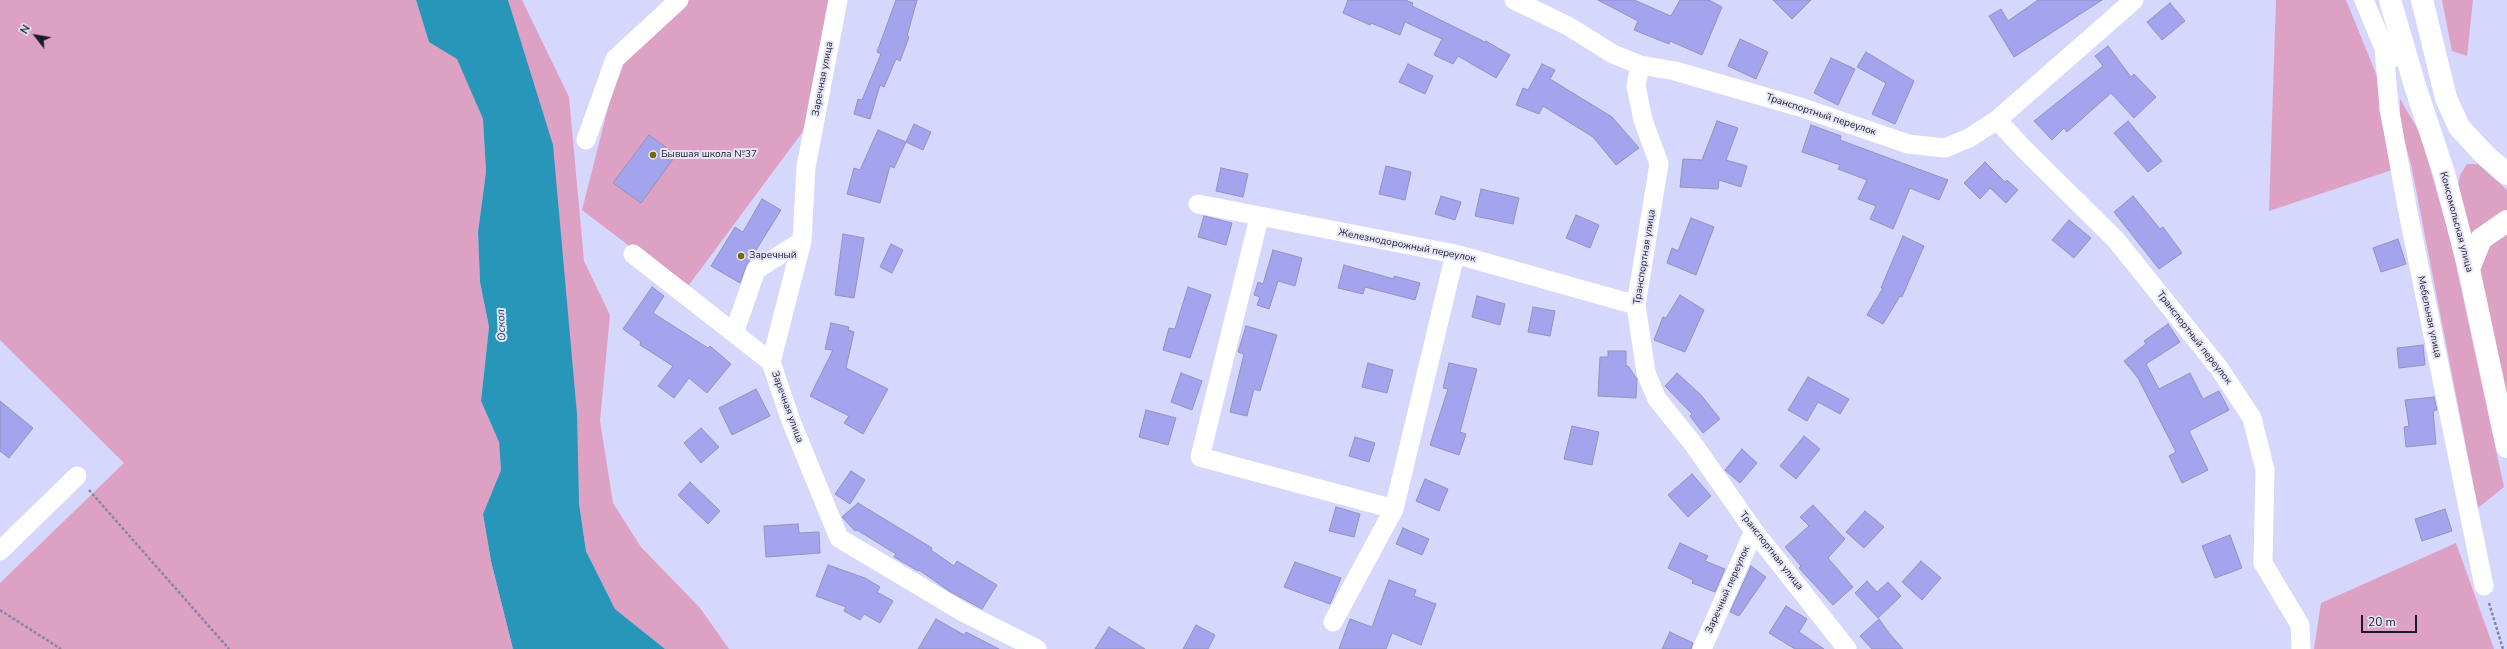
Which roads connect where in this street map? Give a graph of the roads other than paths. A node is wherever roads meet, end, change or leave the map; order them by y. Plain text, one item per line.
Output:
1 (679, 0) edge
2 (838, 0) edge
3 (1514, 0) edge
4 (2134, 0) edge
5 (2364, 0) edge
6 (2423, 6) edge
7 (2392, 8) edge
8 (2384, 48) junction
9 (1640, 65) junction
10 (2414, 86) junction
11 (1997, 120) junction
12 (586, 140) dead end
13 (2507, 174) edge
14 (1198, 204) dead end
15 (1259, 218) junction
16 (2507, 220) edge
17 (802, 240) junction
18 (633, 254) dead end
19 (1455, 254) junction
20 (2469, 268) junction
21 (1636, 305) junction
22 (734, 333) junction
23 (771, 362) junction
24 (2507, 448) edge
25 (77, 476) road end
26 (1394, 509) junction
27 (1754, 531) junction
28 (0, 551) edge
29 (2484, 586) road end
30 (1333, 622) dead end
31 (1037, 649) edge
32 (1702, 649) edge
33 (1847, 649) edge
34 (2301, 649) edge

1 - 12 street
2 - 17 street, Заречная улица
3 - 9 street
4 - 11 street, Транспортный переулок
5 - 8 street, Мебельная улица
6 - 7 main road
6 - 13 main road
7 - 10 main road, Комсомольская улица
8 - 10 street, Мебельная улица
8 - 29 street, Мебельная улица
9 - 11 street, Транспортный переулок
9 - 21 street, Транспортная улица
10 - 20 main road, Комсомольская улица
11 - 34 street, Транспортный переулок
14 - 15 street, Железнодорожный переулок
15 - 19 street, Железнодорожный переулок
15 - 26 street
16 - 20 main road
17 - 22 street
17 - 23 street, Заречная улица
18 - 22 street
19 - 21 street, Железнодорожный переулок
19 - 26 street
20 - 24 main road, Комсомольская улица
21 - 27 street, Транспортная улица
22 - 23 street
23 - 31 street, Заречная улица
25 - 28 street
26 - 30 street
27 - 32 street, Заречный переулок
27 - 33 street, Транспортная улица

